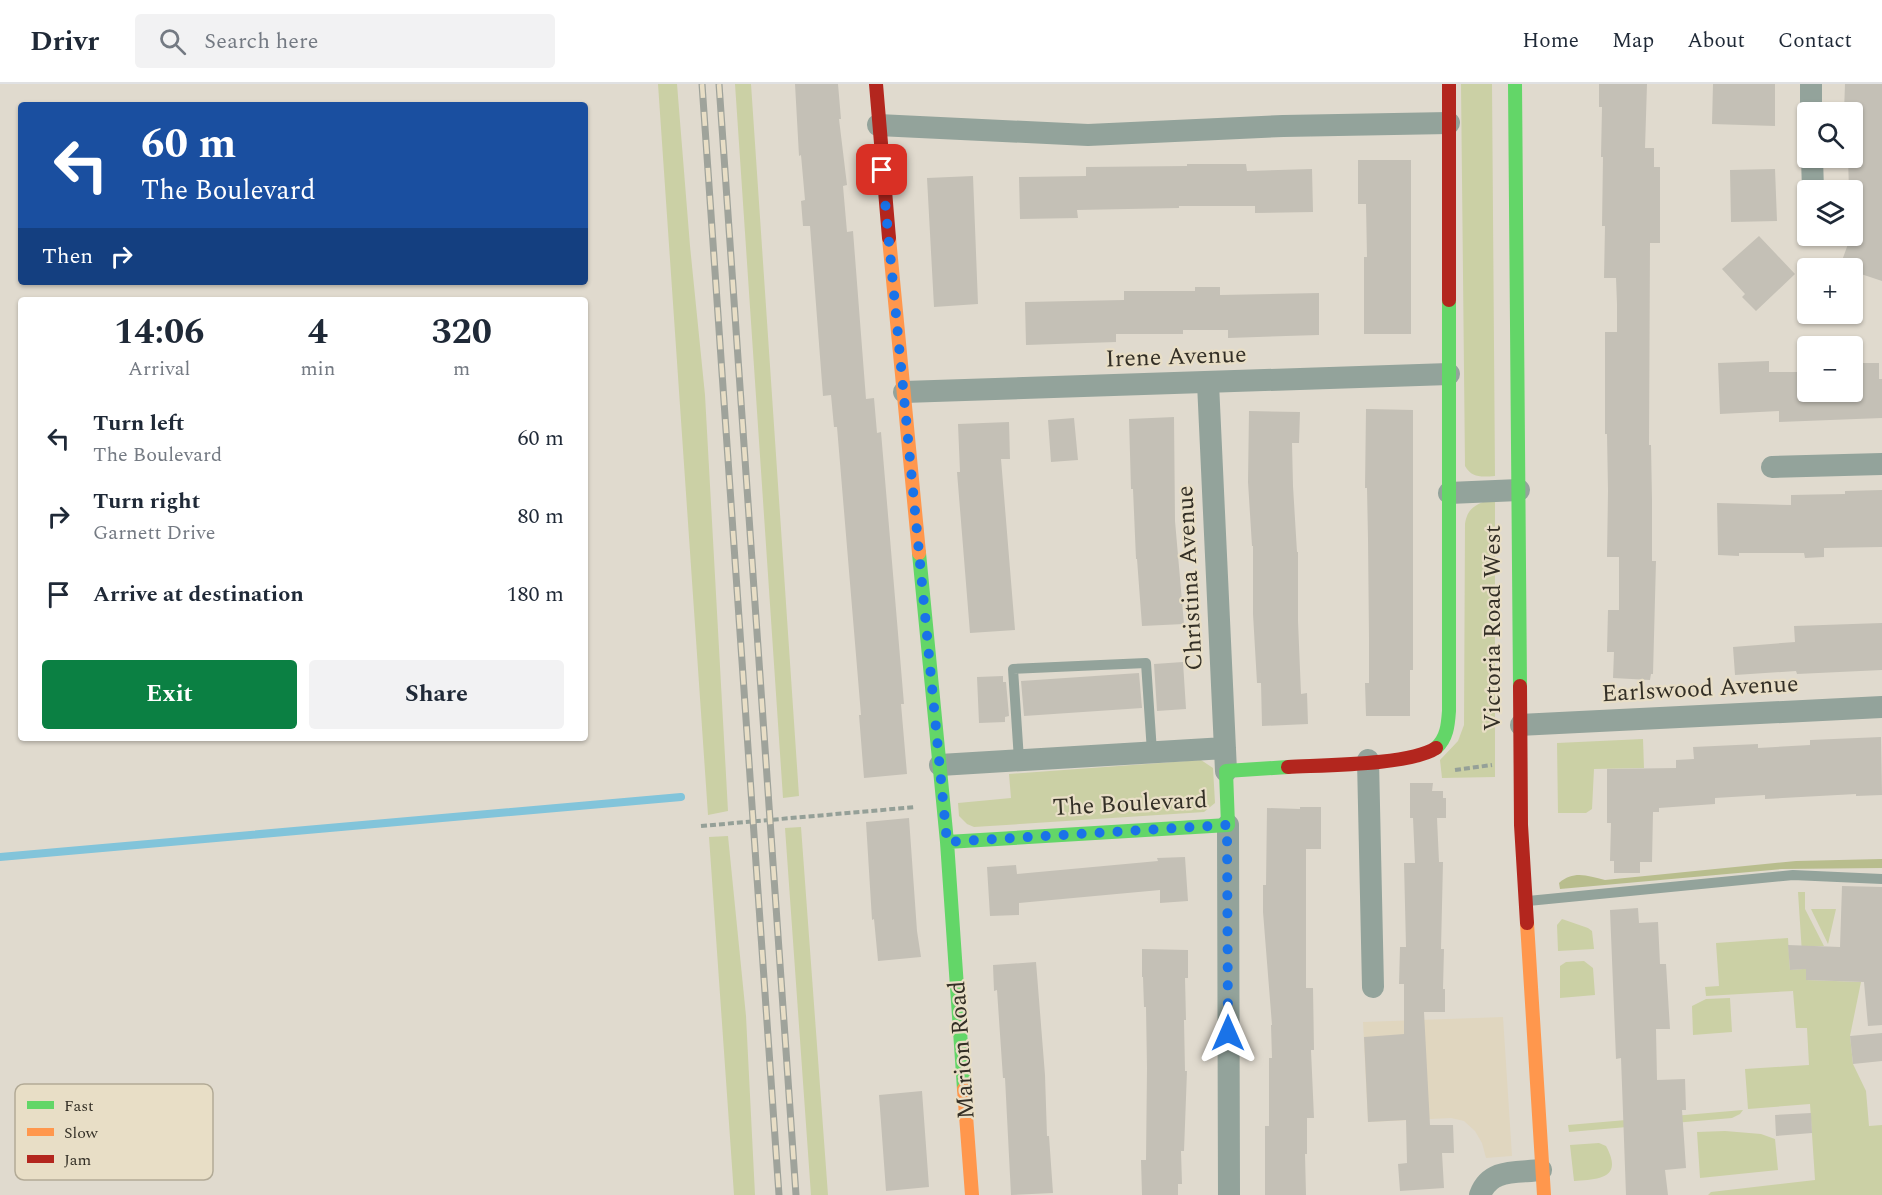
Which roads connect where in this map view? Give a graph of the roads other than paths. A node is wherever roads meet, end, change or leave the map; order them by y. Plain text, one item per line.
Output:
1 (876, 84) edge
2 (1449, 84) edge
3 (1515, 84) edge
4 (1811, 84) edge
5 (1812, 102) edge
6 (1449, 123) junction
7 (878, 125) junction
8 (1449, 374) junction
9 (1208, 383) junction
10 (904, 392) junction
11 (1882, 464) edge
12 (1772, 467) dead end
13 (1519, 490) junction
14 (1449, 493) junction
15 (1882, 707) edge
16 (1521, 725) junction
17 (1225, 748) junction
18 (1152, 752) junction
19 (1404, 759) joint
20 (1019, 760) junction
21 (1368, 760) junction
22 (940, 765) junction
23 (1226, 771) junction
24 (1227, 825) junction
25 (947, 842) junction
26 (1882, 879) edge
27 (1525, 901) junction
28 (1373, 987) dead end
29 (1541, 1170) junction
30 (972, 1195) edge
31 (1228, 1195) edge
32 (1480, 1195) edge
33 (1544, 1195) edge

1 - 7 street, Marion Road
2 - 6 street, Victoria Road West
3 - 13 street, Victoria Road West
4 - 5 street
6 - 7 street
6 - 8 street, Victoria Road West
7 - 10 street, Marion Road
8 - 9 street, Irene Avenue
8 - 14 street, Victoria Road West
9 - 10 street, Irene Avenue
9 - 17 street, Christina Avenue
10 - 22 street, Marion Road
11 - 12 street
13 - 14 street
13 - 16 street, Victoria Road West
14 - 19 street, Victoria Road West
15 - 16 street, Earlswood Avenue
16 - 27 street, Victoria Road West
17 - 18 street, The Boulevard
17 - 23 street, Christina Avenue
18 - 20 street, The Boulevard
18 - 20 lane
19 - 21 street, The Boulevard
20 - 22 street, The Boulevard
21 - 23 street, The Boulevard
21 - 28 street
22 - 25 street, Marion Road
23 - 24 street, The Boulevard
24 - 25 street, The Boulevard
24 - 31 street
25 - 30 street, Marion Road
26 - 27 lane
27 - 29 street, Victoria Road West
29 - 32 street
29 - 33 street, Victoria Road West

